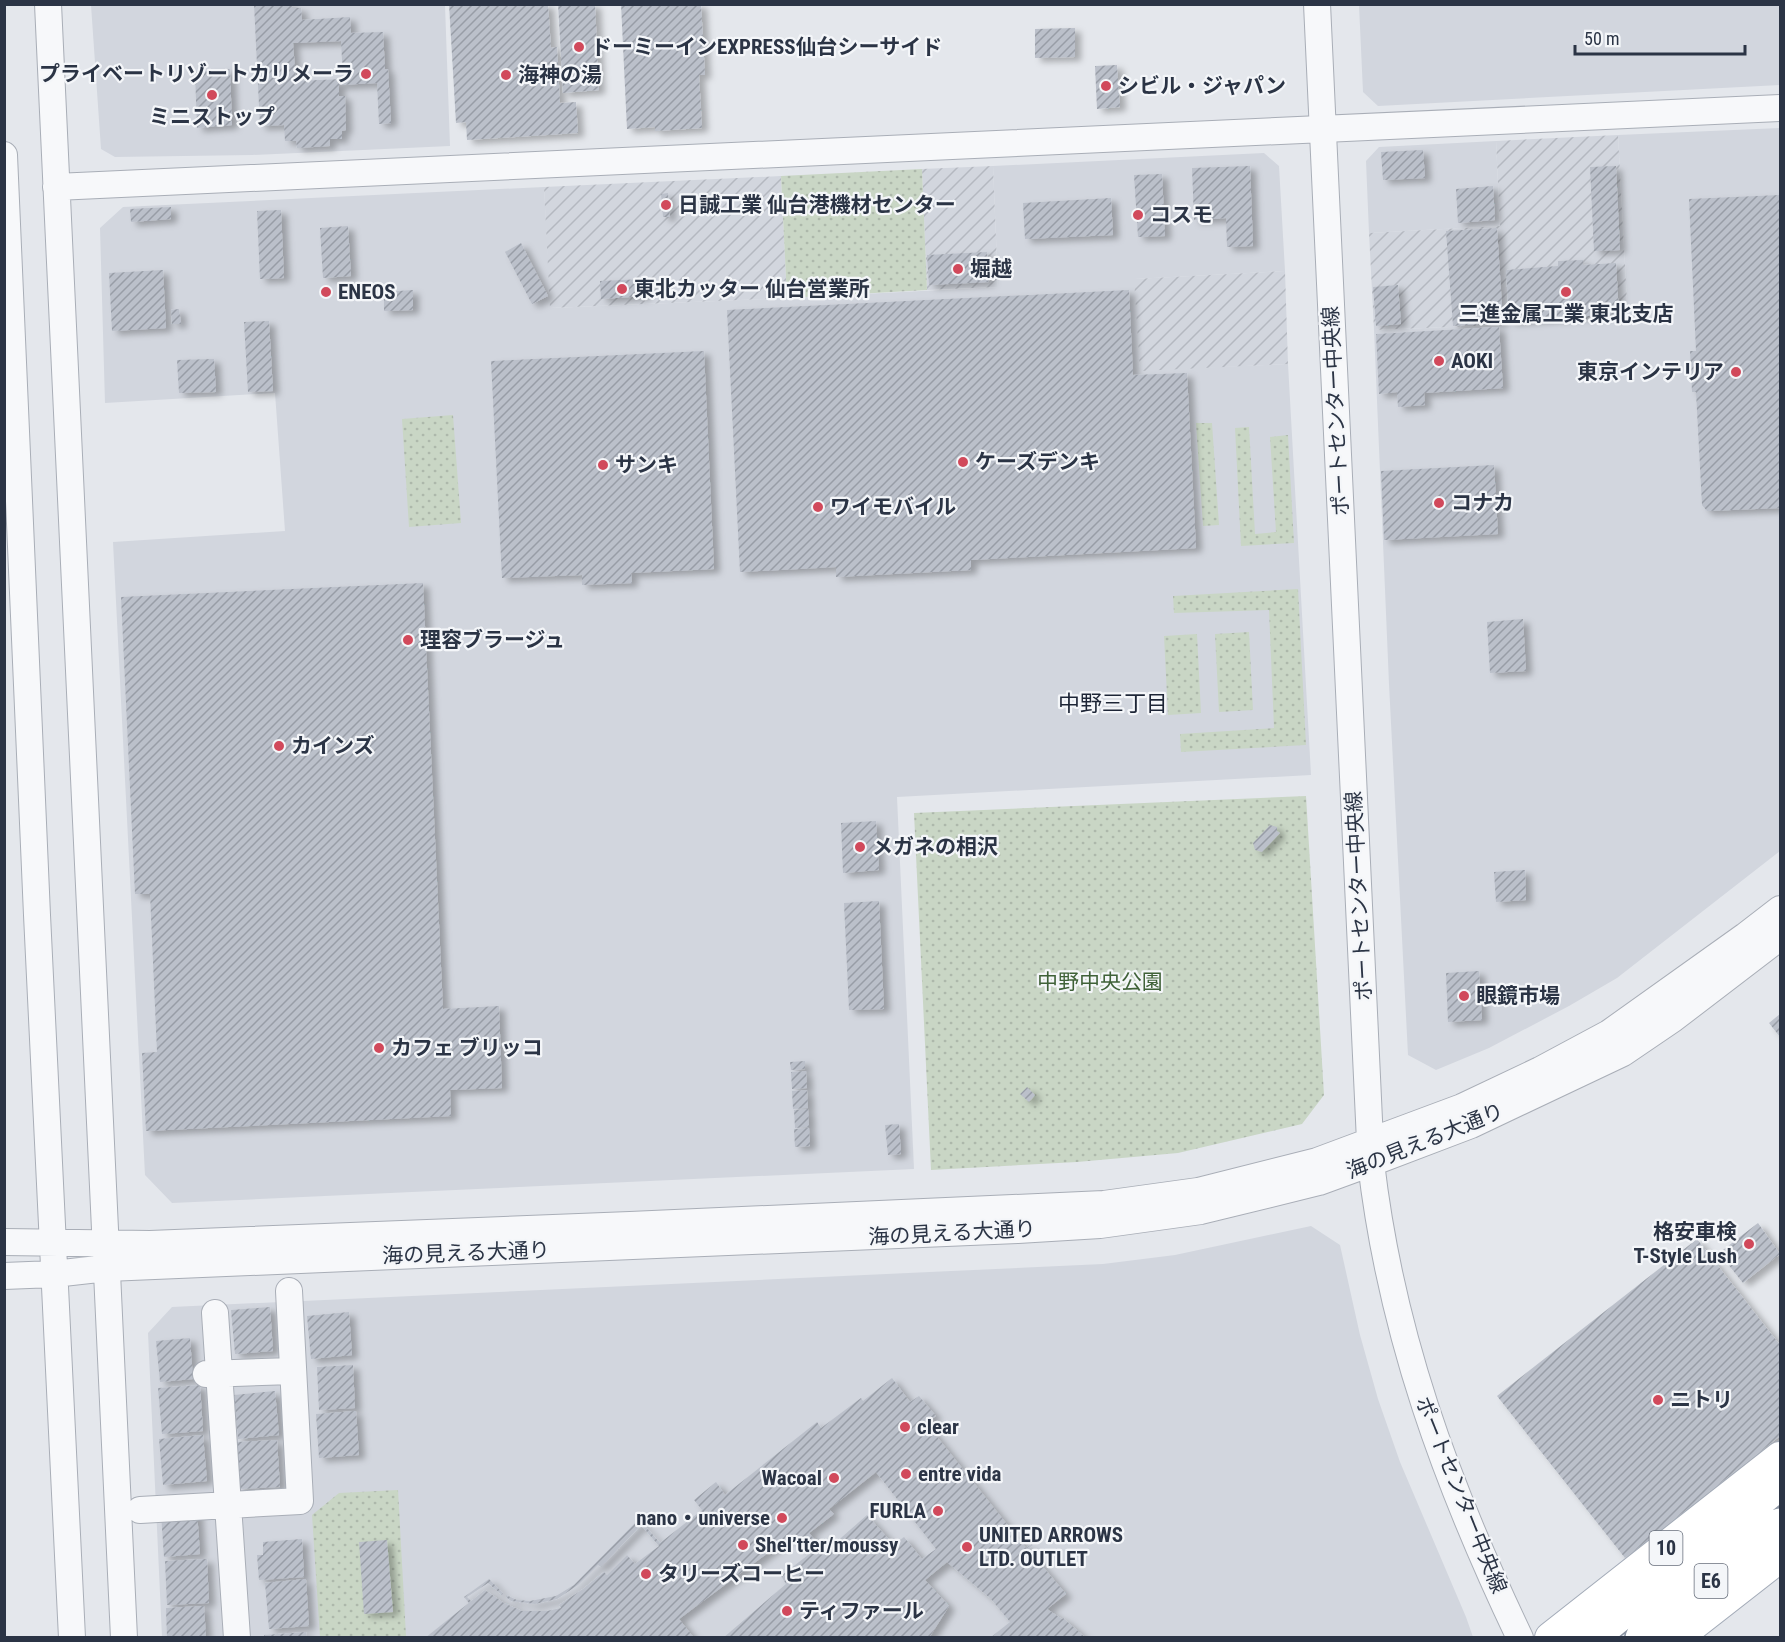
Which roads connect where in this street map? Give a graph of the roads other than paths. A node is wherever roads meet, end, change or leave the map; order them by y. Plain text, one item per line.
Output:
1 (48, 4) edge
2 (1317, 4) edge
3 (1780, 108) edge
4 (1323, 130) junction
5 (4, 155) edge
6 (56, 187) junction
7 (1780, 909) edge
8 (1780, 937) edge
9 (1371, 1152) junction
10 (53, 1241) junction
11 (4, 1242) edge
12 (106, 1256) junction
13 (54, 1274) junction
14 (4, 1276) edge
15 (289, 1291) dead end
16 (214, 1313) dead end
17 (293, 1371) junction
18 (213, 1374) junction
19 (1780, 1458) edge
20 (1780, 1483) edge
21 (228, 1505) junction
22 (140, 1510) dead end
23 (1780, 1526) edge
24 (1780, 1556) edge
25 (72, 1638) edge
26 (124, 1638) edge
27 (237, 1638) edge
28 (1520, 1638) edge
29 (1551, 1638) edge
30 (1591, 1638) edge
31 (1642, 1638) edge
32 (1675, 1638) edge

1 - 6 street
2 - 4 street, ポートセンター中央線
3 - 4 street
4 - 6 street
4 - 9 street, ポートセンター中央線
5 - 10 street
6 - 12 street
7 - 9 street
8 - 9 street, 海の見える大通り
9 - 12 street, 海の見える大通り
9 - 28 street, ポートセンター中央線
10 - 11 street
10 - 12 street
10 - 13 street
12 - 13 street, 海の見える大通り
12 - 26 street
13 - 14 street, 海の見える大通り
13 - 25 street
15 - 17 street
16 - 18 street
17 - 18 street
17 - 21 street
18 - 21 street
19 - 29 main road, 10
20 - 30 highway, E6
21 - 22 street
21 - 27 street
23 - 31 highway, E6
24 - 32 main road

